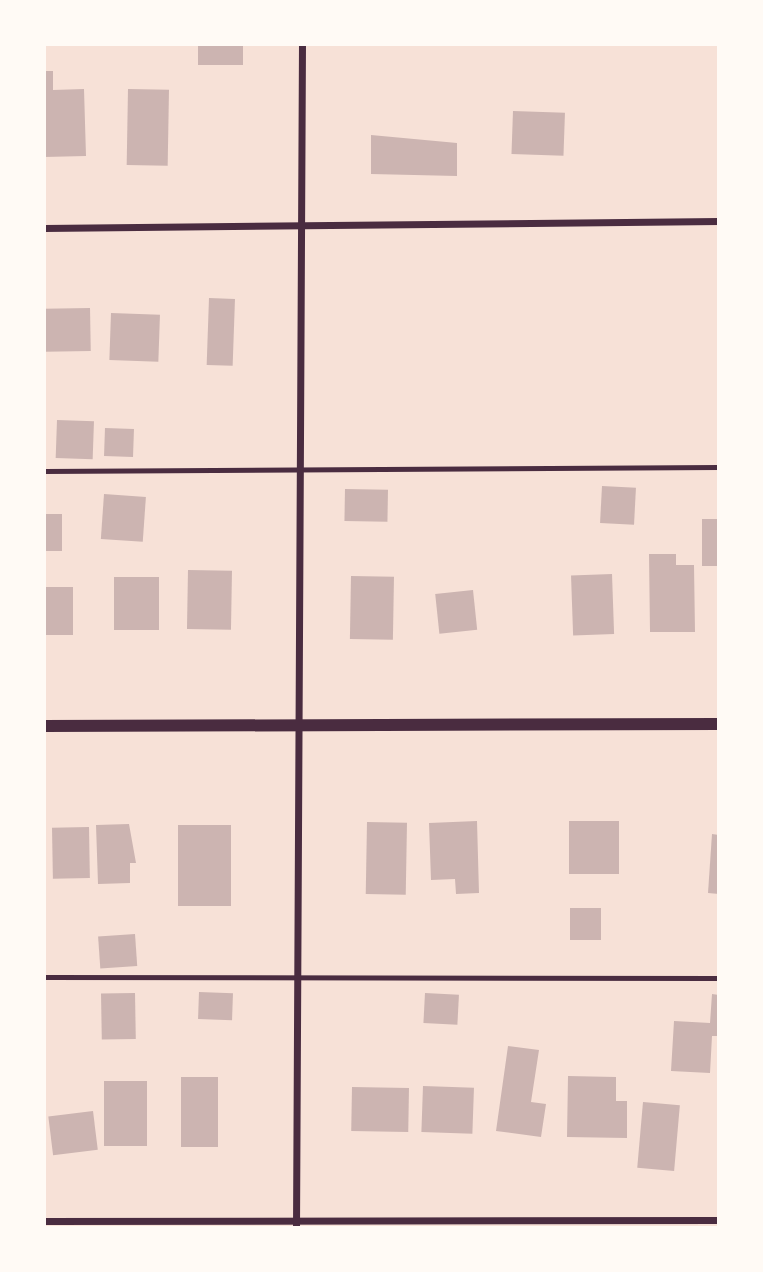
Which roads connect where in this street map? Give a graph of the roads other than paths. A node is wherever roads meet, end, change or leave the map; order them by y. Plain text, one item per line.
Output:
1 (302, 44) edge
2 (719, 221) edge
3 (297, 227) junction
4 (44, 228) edge
5 (719, 467) edge
6 (298, 470) junction
7 (44, 471) edge
8 (296, 724) junction
9 (719, 724) edge
10 (44, 726) edge
11 (296, 976) junction
12 (44, 977) edge
13 (719, 978) edge
14 (719, 1220) edge
15 (44, 1221) edge
16 (296, 1224) edge

1 - 3 street
2 - 3 street
3 - 4 street
3 - 6 street
5 - 6 lane
6 - 7 lane
6 - 8 street
8 - 9 street
8 - 10 street
8 - 11 street
11 - 12 lane
11 - 13 lane
11 - 16 street
14 - 16 street
15 - 16 street

